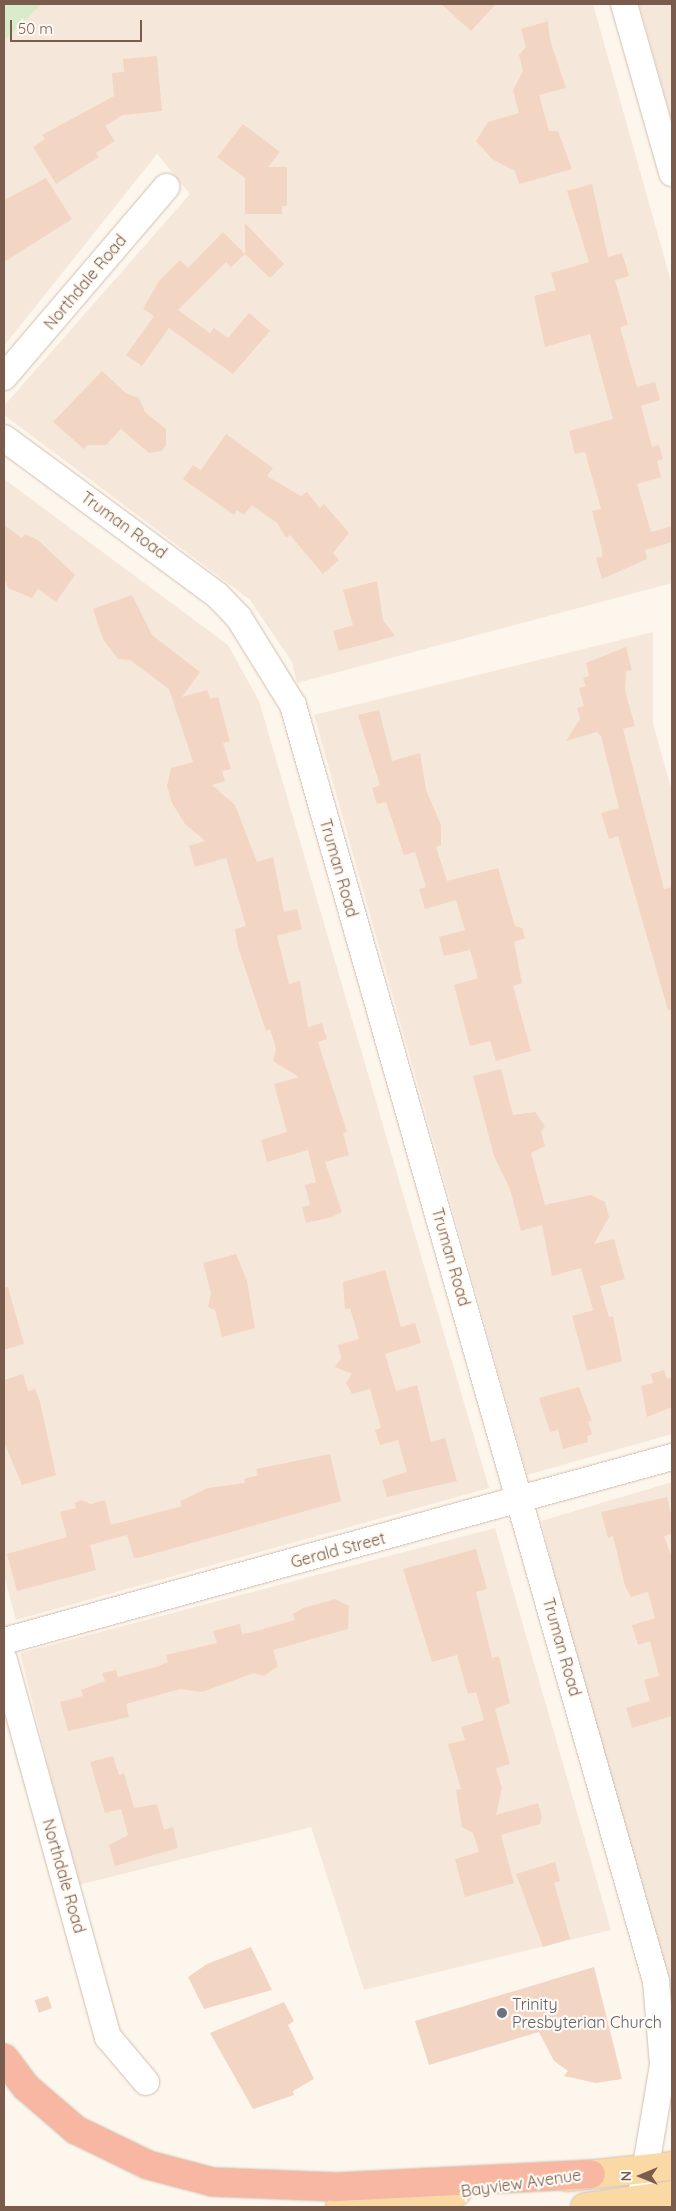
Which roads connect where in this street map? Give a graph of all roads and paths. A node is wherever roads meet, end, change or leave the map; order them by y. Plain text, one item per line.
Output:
1 (624, 4) edge
2 (672, 173) edge
3 (166, 187) dead end
4 (4, 377) edge
5 (4, 438) edge
6 (672, 1457) edge
7 (521, 1500) junction
8 (4, 1641) edge
9 (4, 1660) edge
10 (4, 2058) edge
11 (146, 2082) dead end
12 (661, 2167) edge
13 (591, 2174) junction
14 (672, 2195) edge
15 (640, 2204) edge
16 (340, 2207) edge
17 (585, 2207) edge

1 - 2 street
3 - 4 street, Northdale Road
5 - 7 street, Truman Road
6 - 7 street, Gerald Street
7 - 8 street, Gerald Street
7 - 12 street, Truman Road
9 - 11 street, Northdale Road
10 - 13 highway
12 - 13 main road, Bayview Avenue
12 - 15 street, Truman Road
13 - 16 main road, Bayview Avenue
14 - 15 main road, Bayview Avenue
15 - 17 main road, Bayview Avenue

